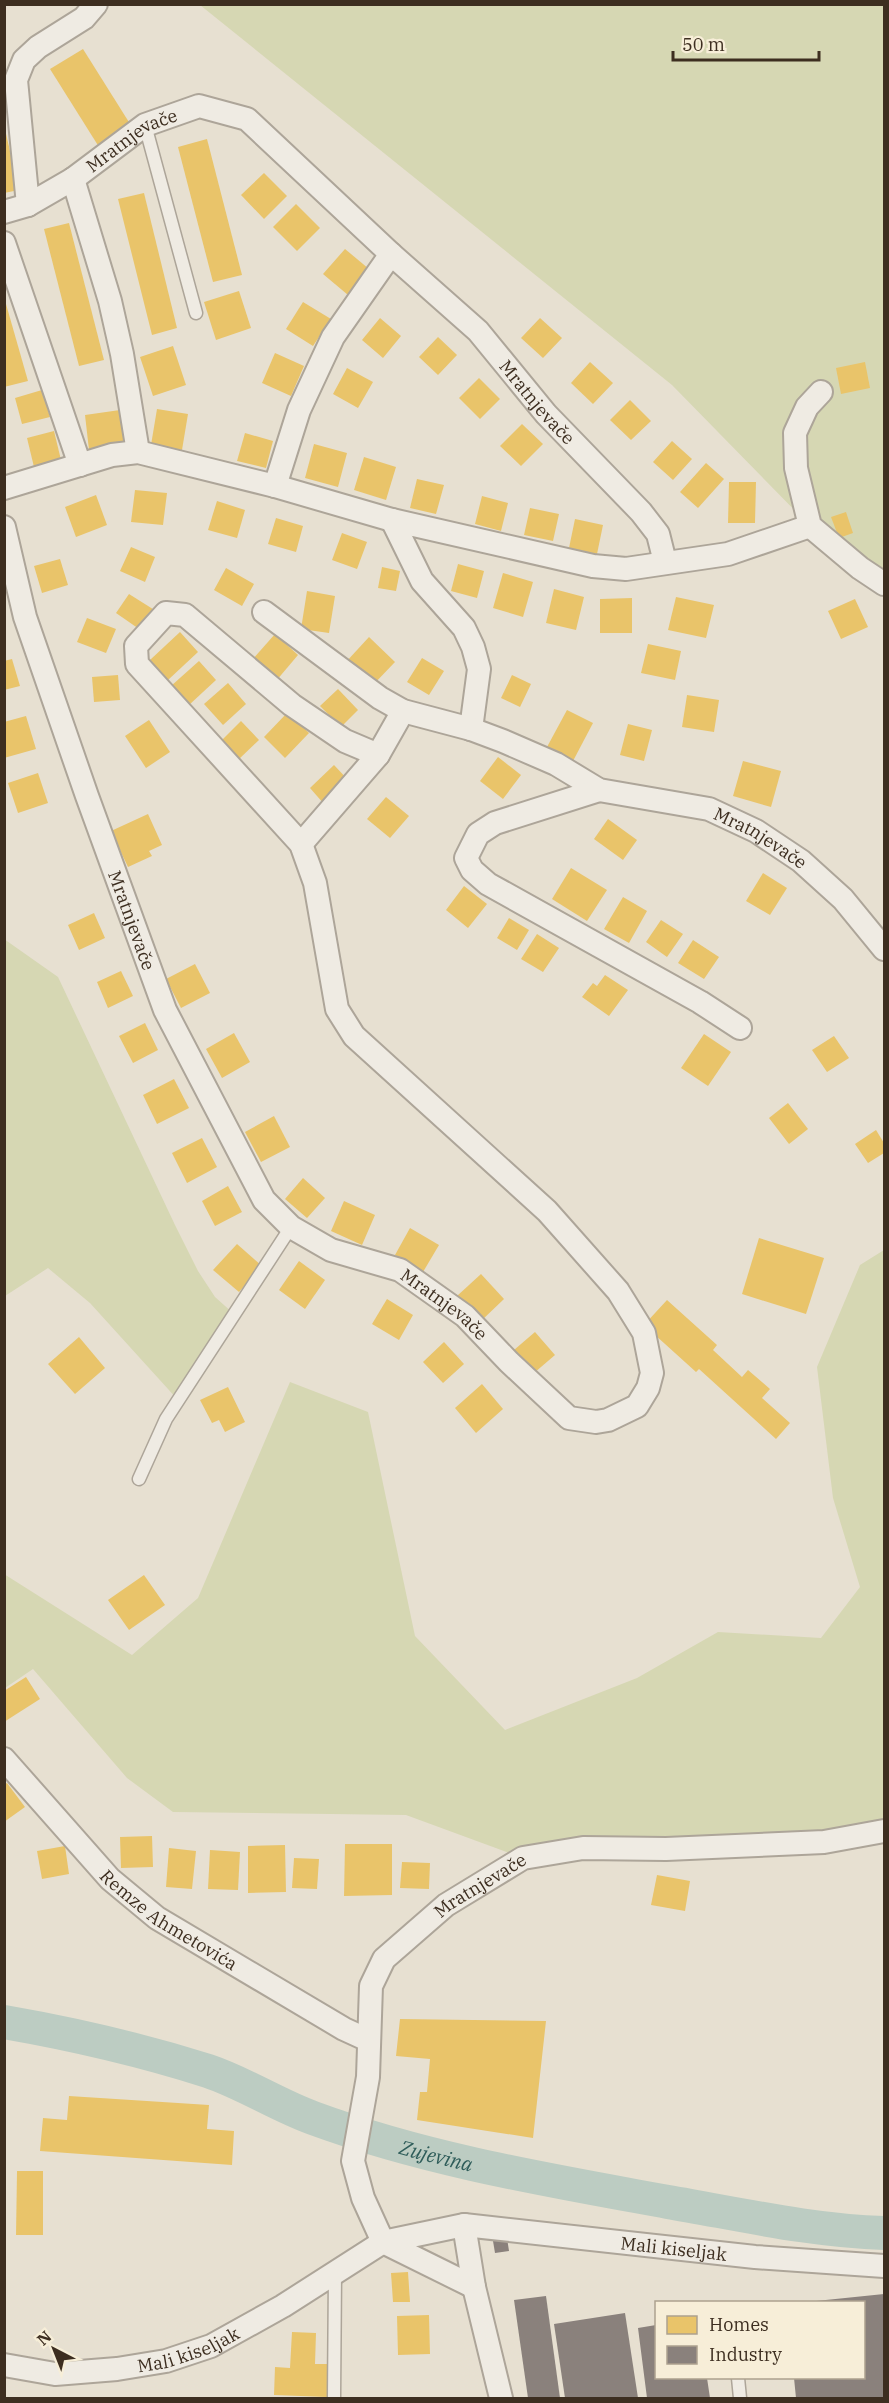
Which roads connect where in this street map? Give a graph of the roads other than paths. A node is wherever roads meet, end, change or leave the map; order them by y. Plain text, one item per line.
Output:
1 (96, 4) edge
2 (145, 125) junction
3 (73, 178) junction
4 (28, 205) junction
5 (4, 212) edge
6 (4, 243) edge
7 (391, 254) junction
8 (196, 313) dead end
9 (820, 392) dead end
10 (138, 452) junction
11 (80, 465) junction
12 (275, 486) junction
13 (4, 489) edge
14 (392, 520) junction
15 (810, 526) junction
16 (4, 527) edge
17 (665, 562) junction
18 (885, 584) edge
19 (264, 612) dead end
20 (403, 711) junction
21 (471, 729) junction
22 (378, 755) junction
23 (599, 789) junction
24 (301, 844) junction
25 (885, 949) edge
26 (740, 1028) dead end
27 (291, 1227) junction
28 (139, 1479) dead end
29 (4, 1759) edge
30 (885, 1831) edge
31 (368, 2040) junction
32 (464, 2225) junction
33 (383, 2242) junction
34 (885, 2266) edge
35 (335, 2273) junction
36 (474, 2287) junction
37 (4, 2365) edge
38 (738, 2379) edge
39 (333, 2398) edge
40 (501, 2398) edge
41 (740, 2398) edge

1 - 4 street
2 - 3 street, Mratnjevače
2 - 7 street, Mratnjevače
2 - 8 lane
3 - 4 street, Mratnjevače
3 - 10 street, Mratnjevače
4 - 5 street, Mratnjevače
6 - 11 street
7 - 12 street
7 - 17 street, Mratnjevače
9 - 15 street
10 - 11 street
10 - 12 street
11 - 13 street
12 - 14 street
14 - 17 street
14 - 21 street
15 - 17 street
15 - 18 street
16 - 27 street, Mratnjevače
19 - 20 street, Mratnjevače
20 - 21 street, Mratnjevače
20 - 22 street
21 - 23 street, Mratnjevače
22 - 24 street
22 - 24 street, Mratnjevače
23 - 25 street, Mratnjevače
23 - 26 street, Mratnjevače
24 - 27 street, Mratnjevače
27 - 28 lane
29 - 31 street, Remze Ahmetovića
30 - 31 street, Mratnjevače
31 - 33 street, Mratnjevače
32 - 33 street, Mali kiseljak
32 - 34 street, Mali kiseljak
32 - 36 street
33 - 35 street, Mali kiseljak
33 - 36 street
35 - 37 street, Mali kiseljak
35 - 39 lane
36 - 40 street
38 - 41 lane

